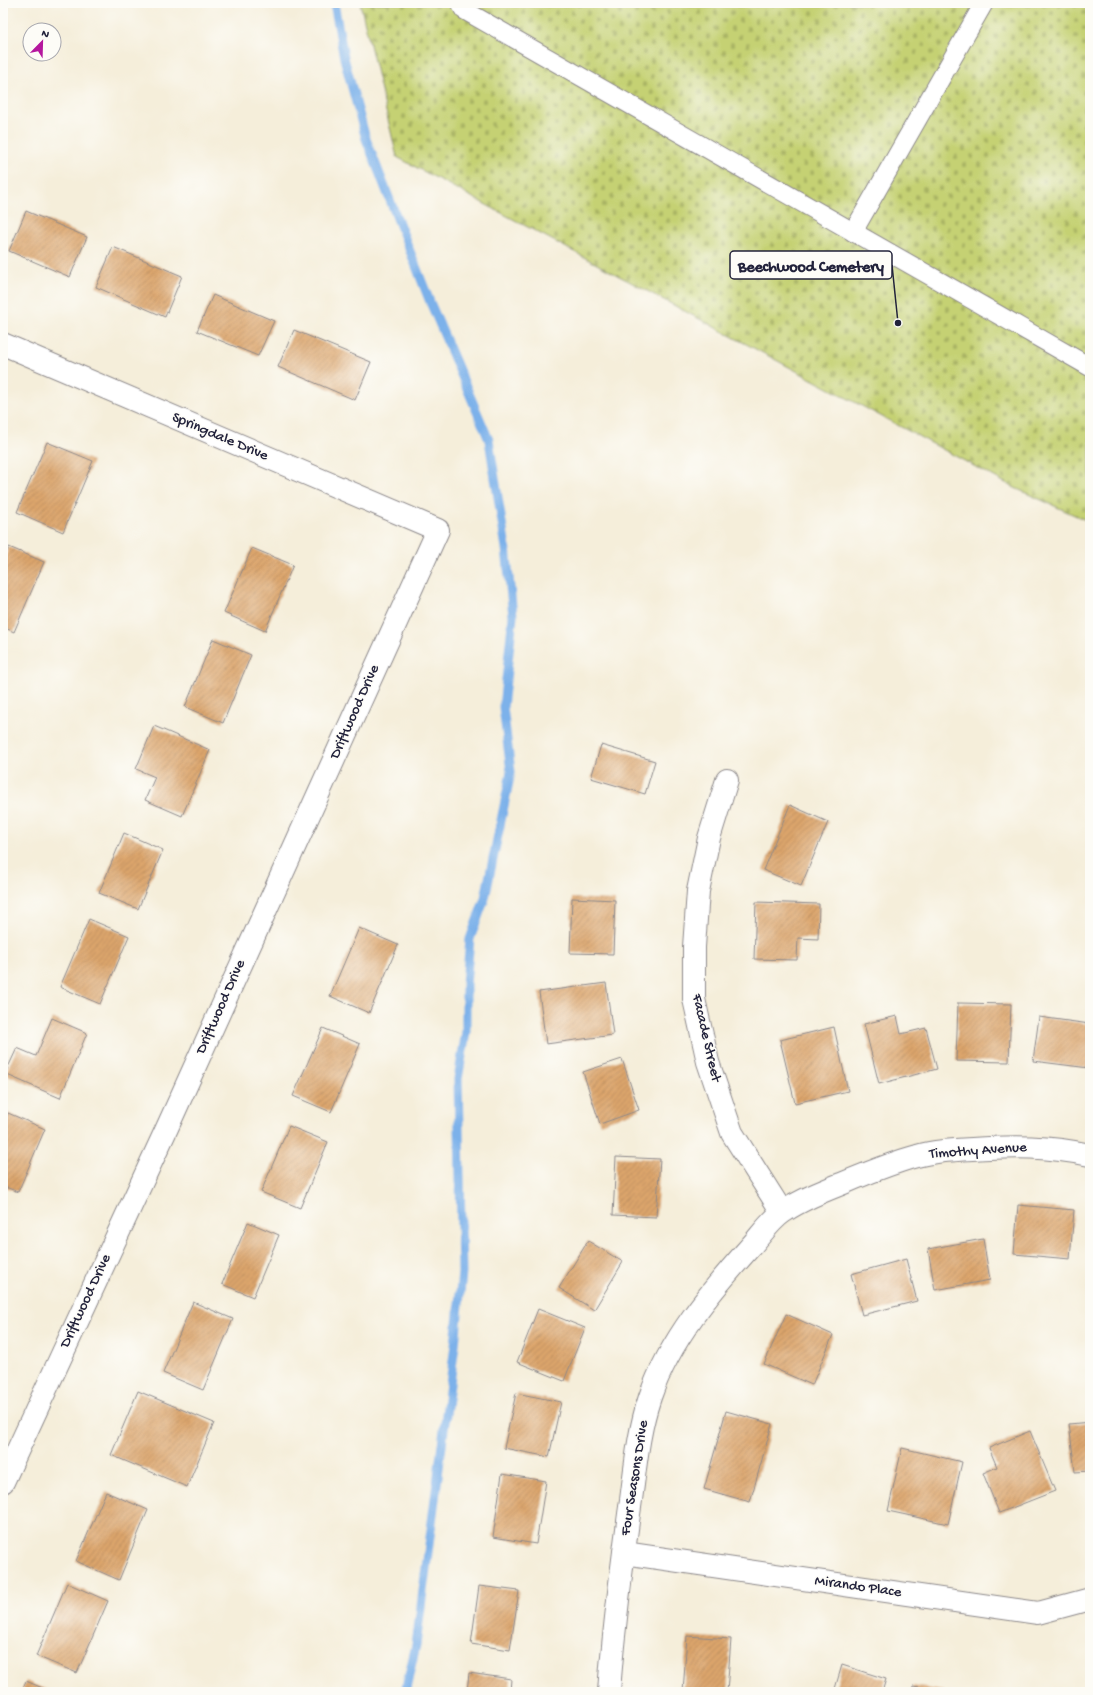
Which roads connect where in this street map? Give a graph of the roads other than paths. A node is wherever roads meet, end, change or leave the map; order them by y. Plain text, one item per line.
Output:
1 (460, 3) edge
2 (984, 3) edge
3 (853, 232) junction
4 (3, 344) edge
5 (1090, 367) edge
6 (438, 530) joint
7 (727, 780) dead end
8 (1090, 1155) edge
9 (782, 1212) junction
10 (3, 1482) edge
11 (624, 1553) junction
12 (1090, 1599) edge
13 (609, 1692) edge

1 - 3 lane
2 - 3 lane
3 - 5 lane
4 - 6 street, Springdale Drive
6 - 10 street, Driftwood Drive
7 - 9 street, Facade Street
8 - 9 street, Timothy Avenue
9 - 11 street, Four Seasons Drive
11 - 12 street, Mirando Place
11 - 13 street, Four Seasons Drive

